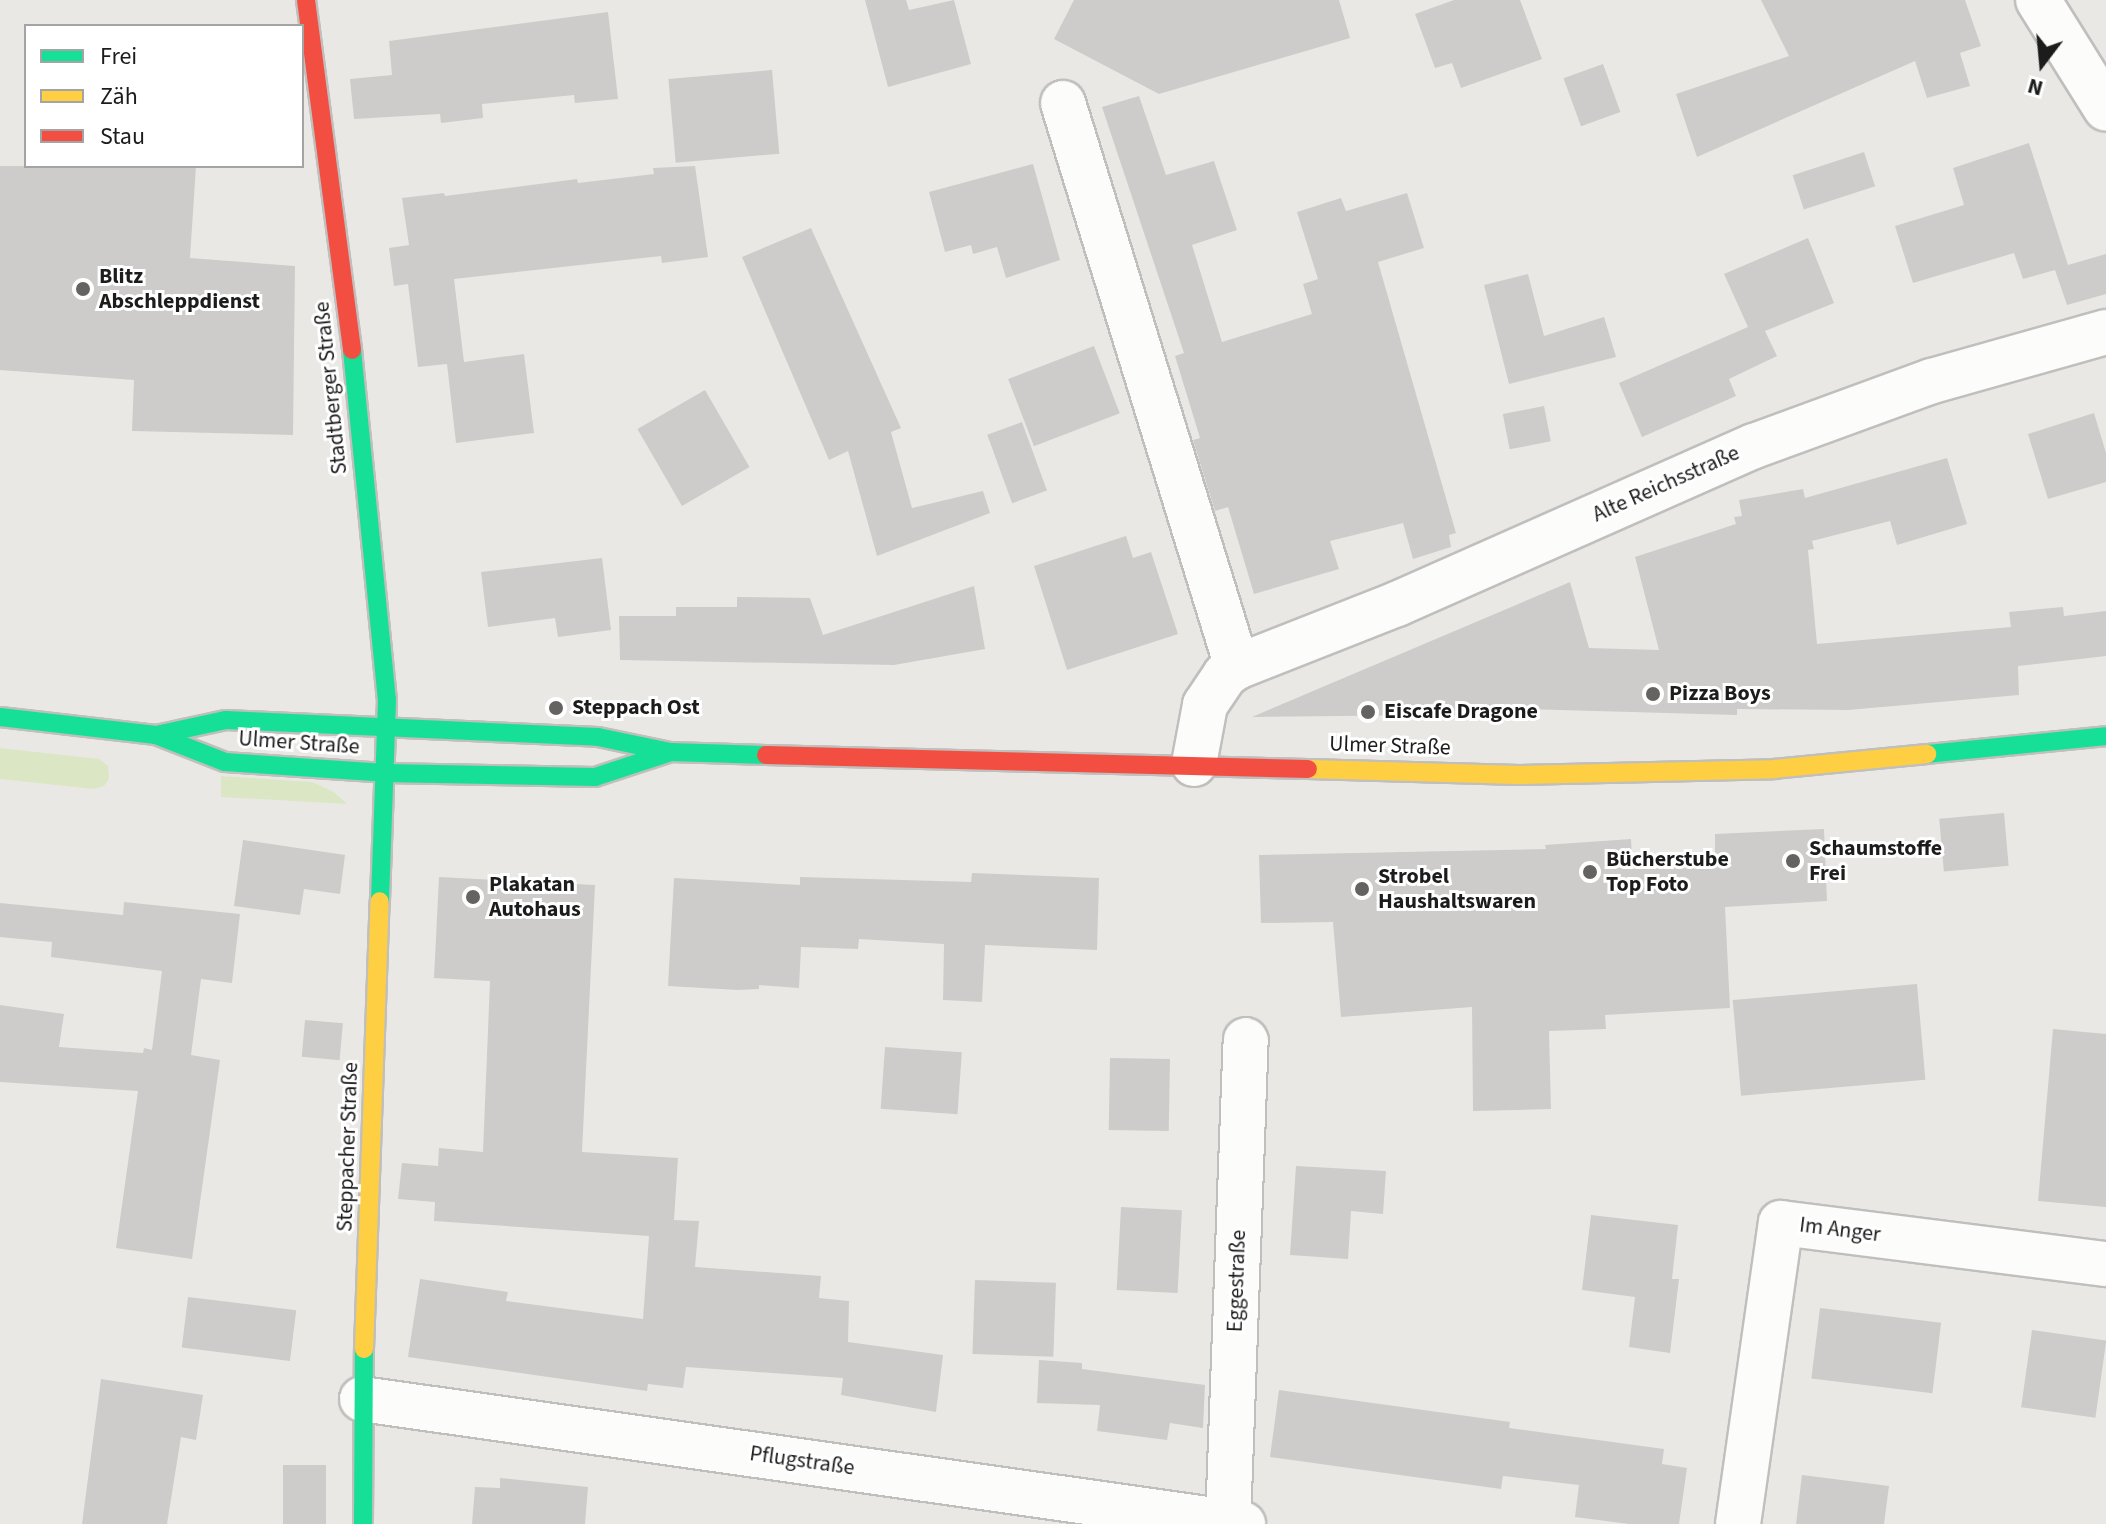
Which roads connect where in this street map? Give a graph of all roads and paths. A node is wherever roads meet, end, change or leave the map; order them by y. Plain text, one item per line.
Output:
1 (306, 0) edge
2 (2038, 0) edge
3 (1063, 103) dead end
4 (2106, 109) edge
5 (2106, 332) edge
6 (1237, 667) junction
7 (0, 717) edge
8 (386, 727) junction
9 (156, 735) junction
10 (2106, 736) edge
11 (670, 752) junction
12 (1194, 764) junction
13 (385, 773) junction
14 (1246, 1040) dead end
15 (2106, 1264) edge
16 (362, 1399) junction
17 (1236, 1523) edge
18 (363, 1524) edge
19 (1738, 1524) edge

1 - 8 street, Stadtberger Straße
2 - 4 street
3 - 6 street
5 - 6 street, Alte Reichsstraße
6 - 12 street, Alte Reichsstraße
7 - 9 street
8 - 9 street, Ulmer Straße
8 - 11 street, Ulmer Straße
8 - 13 street, Stadtberger Straße
9 - 13 street, Ulmer Straße
10 - 12 street, Ulmer Straße
11 - 12 street, Ulmer Straße
11 - 13 street, Ulmer Straße
13 - 16 street, Steppacher Straße
14 - 17 street, Eggestraße
15 - 19 street, Im Anger
16 - 17 street, Pflugstraße
16 - 18 street, Steppacher Straße

